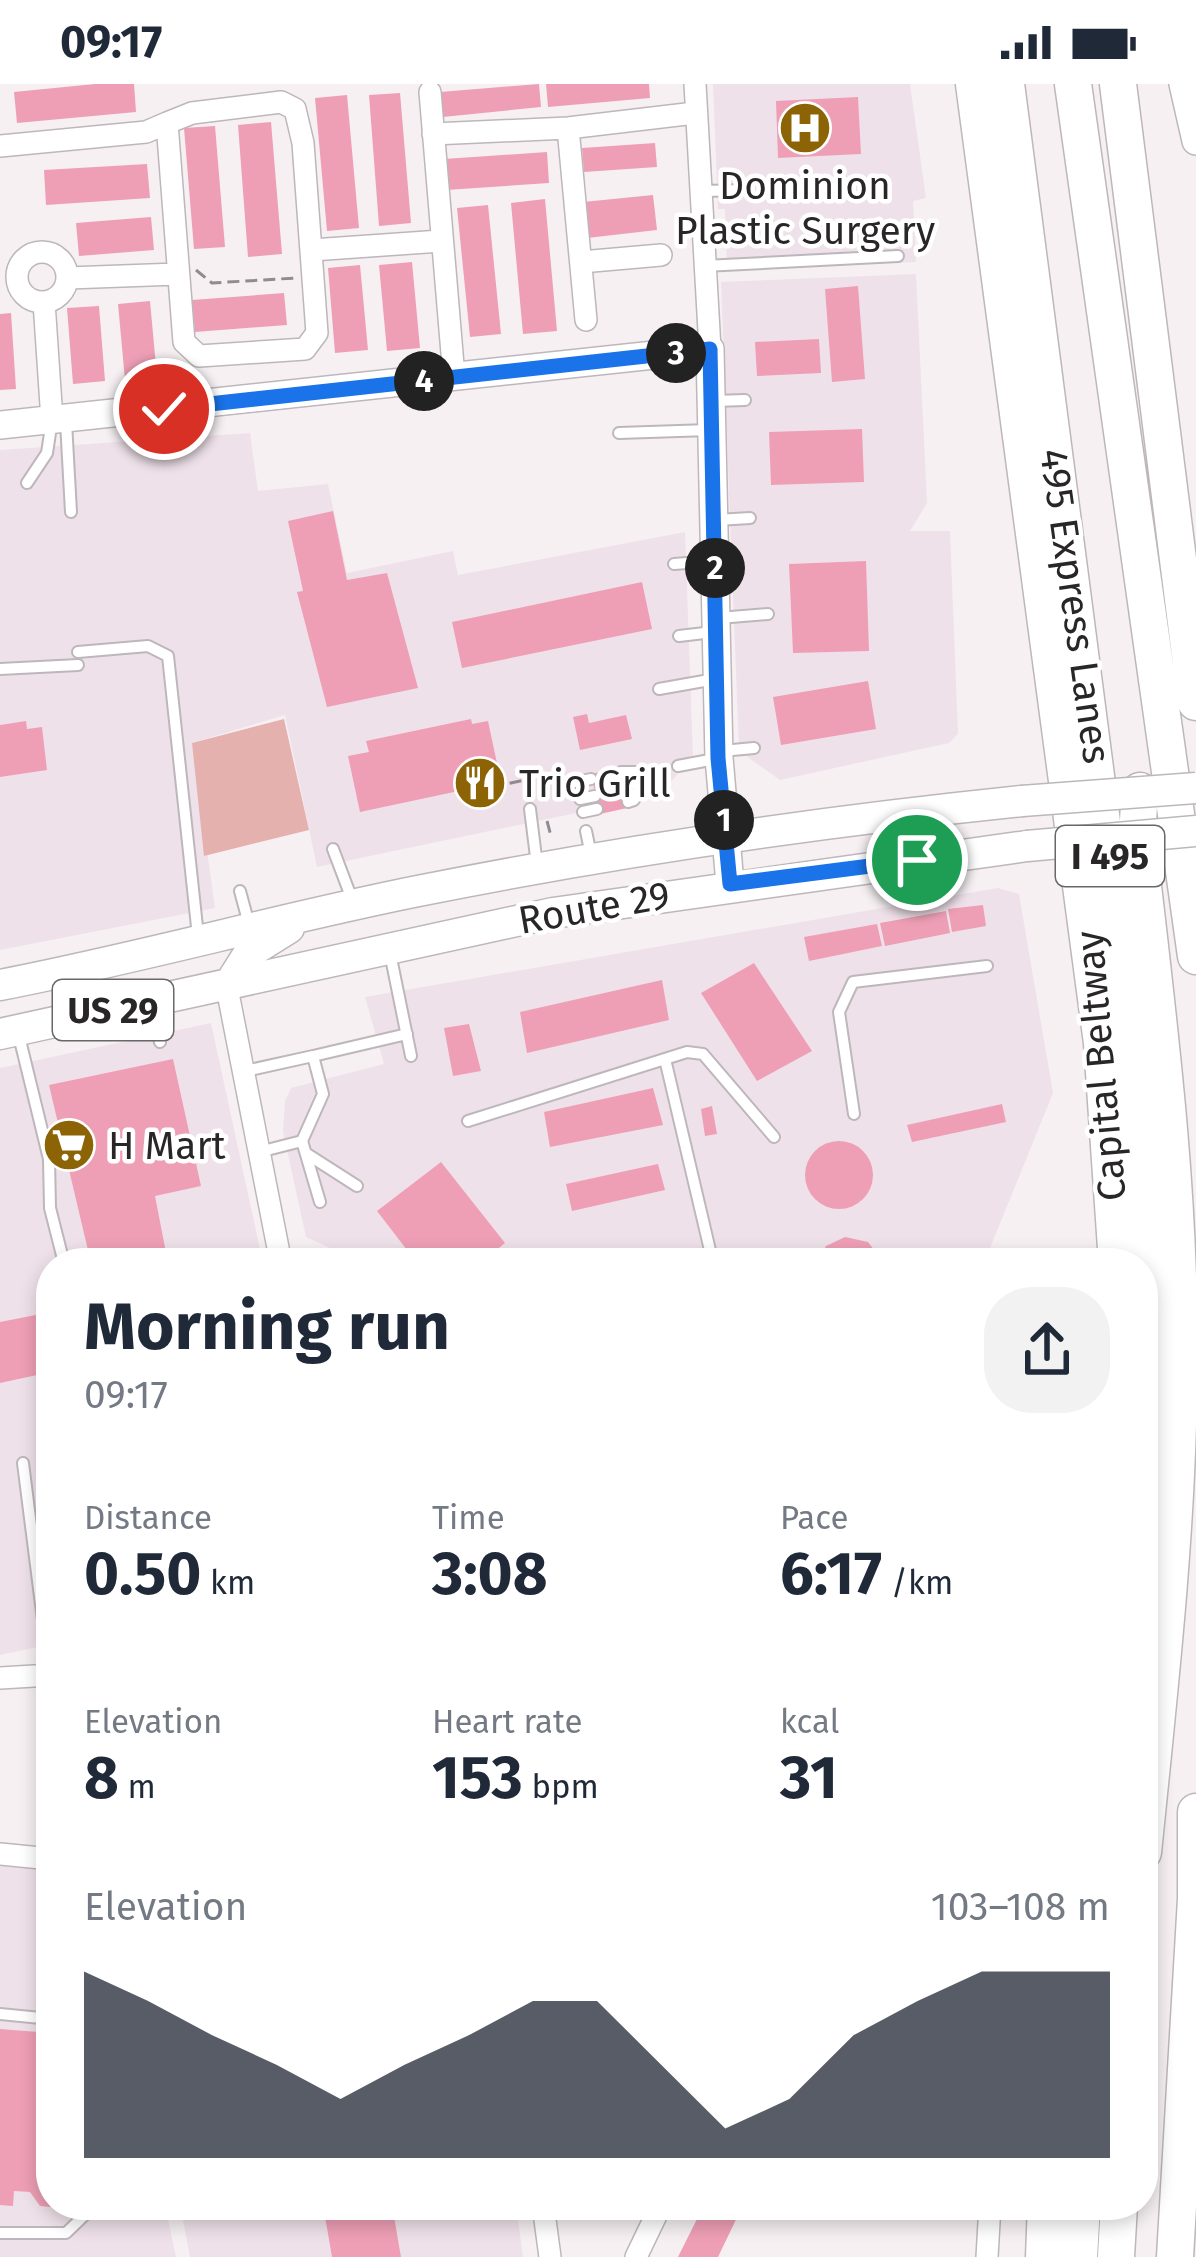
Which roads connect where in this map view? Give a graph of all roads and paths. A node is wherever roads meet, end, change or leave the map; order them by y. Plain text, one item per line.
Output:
1 (695, 84) edge
2 (974, 84) edge
3 (1006, 84) edge
4 (1071, 84) edge
5 (1118, 84) edge
6 (1184, 84) edge
7 (430, 92) dead end
8 (695, 113) junction
9 (167, 123) junction
10 (568, 128) junction
11 (433, 134) junction
12 (1196, 141) edge
13 (0, 146) edge
14 (747, 190) dead end
15 (700, 191) junction
16 (441, 241) junction
17 (312, 250) junction
18 (661, 255) dead end
19 (898, 256) dead end
20 (581, 262) junction
21 (704, 266) junction
22 (177, 273) junction
23 (314, 276) junction
24 (68, 278) junction
25 (9, 282) edge
26 (44, 302) junction
27 (586, 320) dead end
28 (710, 349) junction
29 (454, 377) junction
30 (745, 400) dead end
31 (712, 416) junction
32 (59, 420) junction
33 (0, 424) edge
34 (619, 433) dead end
35 (28, 483) dead end
36 (71, 512) dead end
37 (750, 518) dead end
38 (714, 520) junction
39 (715, 561) junction
40 (674, 564) dead end
41 (768, 614) dead end
42 (716, 625) junction
43 (679, 636) dead end
44 (0, 668) edge
45 (717, 679) junction
46 (659, 689) dead end
47 (1196, 702) edge
48 (754, 748) dead end
49 (718, 754) junction
50 (678, 766) dead end
51 (621, 772) dead end
52 (529, 779) dead end
53 (591, 779) dead end
54 (576, 782) dead end
55 (492, 787) dead end
56 (1196, 788) edge
57 (1140, 791) junction
58 (626, 796) dead end
59 (596, 802) dead end
60 (581, 806) dead end
61 (530, 808) dead end
62 (1196, 831) edge
63 (725, 834) junction
64 (1146, 835) junction
65 (333, 849) dead end
66 (537, 868) junction
67 (730, 884) junction
68 (240, 891) dead end
69 (1153, 898) junction
70 (354, 904) junction
71 (310, 915) junction
72 (250, 928) junction
73 (198, 940) junction
74 (389, 947) junction
75 (1196, 956) edge
76 (987, 966) dead end
77 (0, 985) edge
78 (227, 988) junction
79 (148, 1003) junction
80 (9, 1032) edge
81 (407, 1034) junction
82 (160, 1042) dead end
83 (313, 1056) junction
84 (411, 1056) dead end
85 (665, 1059) junction
86 (243, 1071) junction
87 (854, 1114) dead end
88 (468, 1121) dead end
89 (775, 1137) dead end
90 (305, 1147) junction
91 (257, 1152) junction
92 (357, 1186) dead end
93 (320, 1202) dead end
94 (60, 1248) edge
95 (278, 1248) edge
96 (709, 1248) edge
97 (1116, 1248) edge
98 (1146, 1248) edge
99 (1196, 1280) edge
100 (23, 1463) dead end
101 (36, 1537) edge
102 (36, 1677) edge
103 (0, 1678) edge
104 (1158, 1699) edge
105 (1196, 1813) edge
106 (0, 1854) edge
107 (36, 1858) edge
108 (1196, 1900) edge
109 (0, 2014) edge
110 (36, 2018) edge
111 (79, 2220) edge
112 (545, 2220) edge
113 (654, 2220) edge
114 (989, 2220) edge
115 (1045, 2220) edge
116 (1081, 2220) edge
117 (1118, 2220) edge
118 (0, 2233) edge
119 (550, 2257) edge
120 (636, 2257) edge
121 (987, 2257) edge
122 (1044, 2257) edge
123 (1079, 2257) edge
124 (1116, 2257) edge
125 (1175, 2257) edge

1 - 8 street
2 - 97 highway, Capital Beltway / I 495
3 - 98 highway, 495 Express Lanes / I 495
4 - 75 highway, 495 Express Lanes / I 495
5 - 47 highway
6 - 12 street
7 - 11 street
8 - 10 street
8 - 15 street
9 - 13 street
9 - 17 street
9 - 22 street
10 - 11 street
10 - 20 street
11 - 16 street
14 - 15 lane
15 - 21 street
16 - 17 street
16 - 29 street
17 - 23 street
18 - 20 street
19 - 21 lane
20 - 27 street
21 - 28 street
22 - 23 path
22 - 23 street
22 - 24 street
24 - 25 street
24 - 26 street
25 - 26 street
26 - 32 street
28 - 29 street
28 - 31 street
29 - 32 street
30 - 31 lane
31 - 34 lane
31 - 38 street
32 - 33 street
32 - 35 lane
32 - 36 lane
37 - 38 lane
38 - 39 street
39 - 40 lane
39 - 42 street
41 - 42 lane
42 - 43 lane
42 - 45 street
44 - 73 lane
45 - 46 lane
45 - 49 street
48 - 49 lane
49 - 50 lane
49 - 63 street
51 - 58 lane
52 - 55 path
53 - 54 lane
56 - 57 main road, Route 29 / US 29, bridge
57 - 63 main road, Route 29 / US 29, bridge
57 - 64 highway
59 - 60 lane
61 - 66 lane
62 - 64 main road, Route 29 / US 29, bridge
63 - 66 main road, Route 29 / US 29
63 - 67 street
64 - 67 main road, Route 29 / US 29, bridge
64 - 69 highway
65 - 70 lane
66 - 70 main road, Route 29 / US 29
67 - 74 main road, Route 29 / US 29
68 - 72 lane
69 - 99 highway
69 - 104 highway
70 - 71 main road, Route 29 / US 29
71 - 72 main road, Route 29 / US 29
71 - 78 main road
72 - 73 main road, Route 29 / US 29
73 - 77 main road, Route 29 / US 29
74 - 78 main road, Route 29 / US 29
74 - 81 lane
76 - 87 lane
78 - 79 main road, Route 29 / US 29
78 - 86 street
79 - 80 main road, Route 29 / US 29
79 - 82 lane
80 - 94 lane
81 - 83 lane
81 - 84 lane
83 - 86 lane
83 - 90 lane
85 - 88 lane
85 - 89 lane
85 - 96 lane
86 - 91 street
90 - 91 lane
90 - 92 lane
90 - 93 lane
91 - 95 street
100 - 101 lane
102 - 103 street
105 - 108 highway
106 - 107 street
108 - 125 highway
109 - 110 lane
111 - 118 lane
112 - 119 street
113 - 120 street
114 - 121 street
115 - 122 highway
116 - 123 highway
117 - 124 highway

